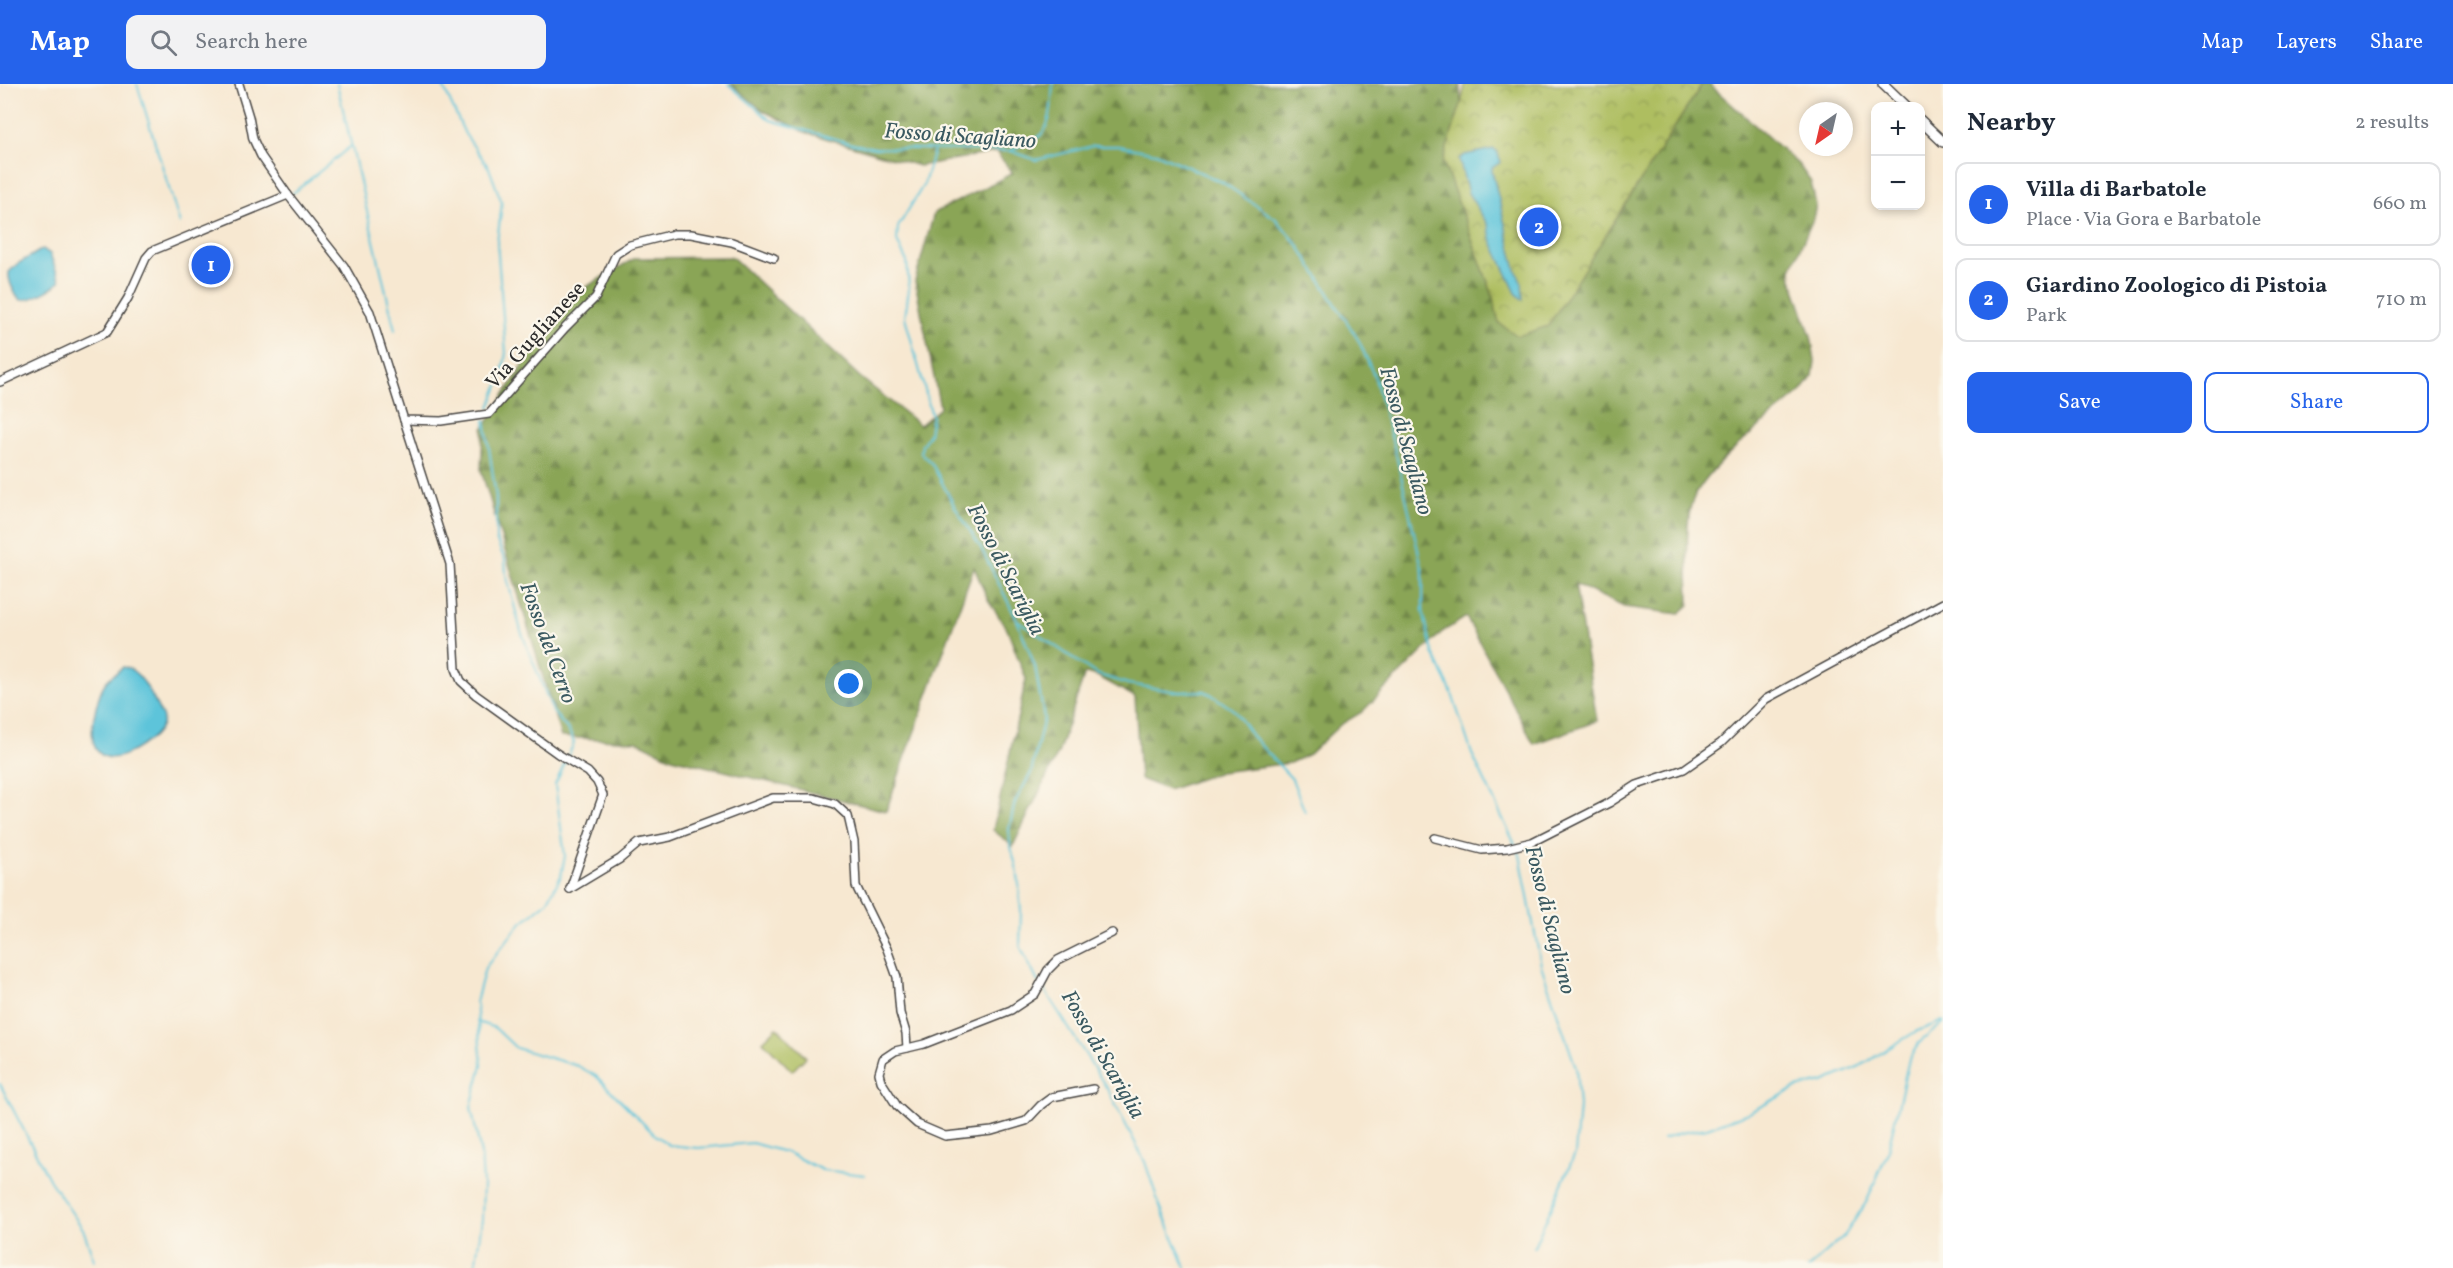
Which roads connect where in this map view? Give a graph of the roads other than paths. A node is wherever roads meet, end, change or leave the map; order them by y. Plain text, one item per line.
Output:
1 (239, 84) edge
2 (1883, 84) edge
3 (1902, 102) edge
4 (1925, 125) edge
5 (1943, 142) edge
6 (288, 195) junction
7 (774, 258) dead end
8 (0, 382) edge
9 (404, 420) junction
10 (1943, 603) edge
11 (1435, 838) dead end
12 (1112, 933) dead end
13 (907, 1048) junction
14 (1093, 1089) dead end

1 - 6 street
2 - 3 main road
4 - 5 main road
6 - 8 street
6 - 9 street
7 - 9 street, Via Guglianese
9 - 13 street
10 - 11 street
12 - 13 street
13 - 14 street

